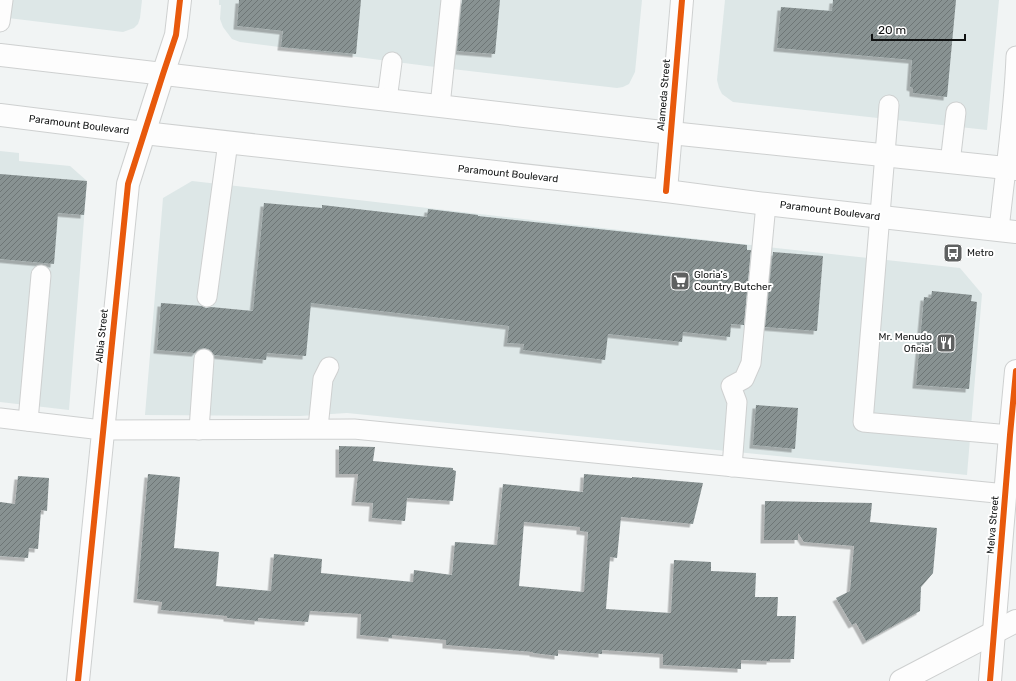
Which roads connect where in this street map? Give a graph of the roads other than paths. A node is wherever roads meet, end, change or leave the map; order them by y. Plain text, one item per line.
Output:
1 (3, 0) edge
2 (180, 0) edge
3 (451, 0) edge
4 (682, 0) edge
5 (0, 22) edge
6 (0, 55) edge
7 (1016, 56) edge
8 (392, 62) dead end
9 (163, 74) junction
10 (387, 100) junction
11 (889, 105) dead end
12 (440, 106) junction
13 (956, 112) dead end
14 (0, 114) edge
15 (144, 133) junction
16 (671, 133) junction
17 (228, 142) junction
18 (885, 156) junction
19 (950, 163) junction
20 (1011, 169) edge
21 (666, 191) junction
22 (766, 204) junction
23 (880, 217) junction
24 (1008, 231) edge
25 (41, 275) dead end
26 (207, 297) dead end
27 (204, 359) dead end
28 (329, 367) dead end
29 (1016, 371) edge
30 (0, 418) edge
31 (28, 421) junction
32 (318, 428) junction
33 (102, 430) junction
34 (199, 430) junction
35 (1010, 435) junction
36 (732, 467) junction
37 (1006, 494) junction
38 (1016, 622) edge
39 (995, 633) junction
40 (78, 681) edge
41 (901, 681) edge
42 (990, 681) edge

1 - 5 lane
2 - 9 main road, Albia Street
3 - 12 lane
4 - 16 main road, Alameda Street
6 - 9 main road
7 - 20 lane
8 - 10 lane
9 - 10 main road
9 - 15 main road, Albia Street
10 - 12 main road
11 - 18 lane
12 - 16 main road
13 - 19 lane
14 - 15 main road, Paramount Boulevard
15 - 17 main road, Paramount Boulevard
15 - 33 main road, Albia Street
16 - 18 main road
16 - 21 main road, Alameda Street
17 - 21 main road, Paramount Boulevard
17 - 26 lane
18 - 19 main road
18 - 23 lane
19 - 20 main road
20 - 24 lane
21 - 22 main road, Paramount Boulevard
22 - 23 main road, Paramount Boulevard
22 - 36 lane
23 - 24 main road, Paramount Boulevard
23 - 35 lane
25 - 31 lane
27 - 34 lane
28 - 32 lane
29 - 35 main road, Melva Street
30 - 31 lane
31 - 33 lane
32 - 34 lane
32 - 36 lane
33 - 34 lane
33 - 40 main road, Albia Street
35 - 37 main road, Melva Street
36 - 37 lane
37 - 39 main road, Melva Street
38 - 39 main road
39 - 41 main road
39 - 42 main road, Melva Street

